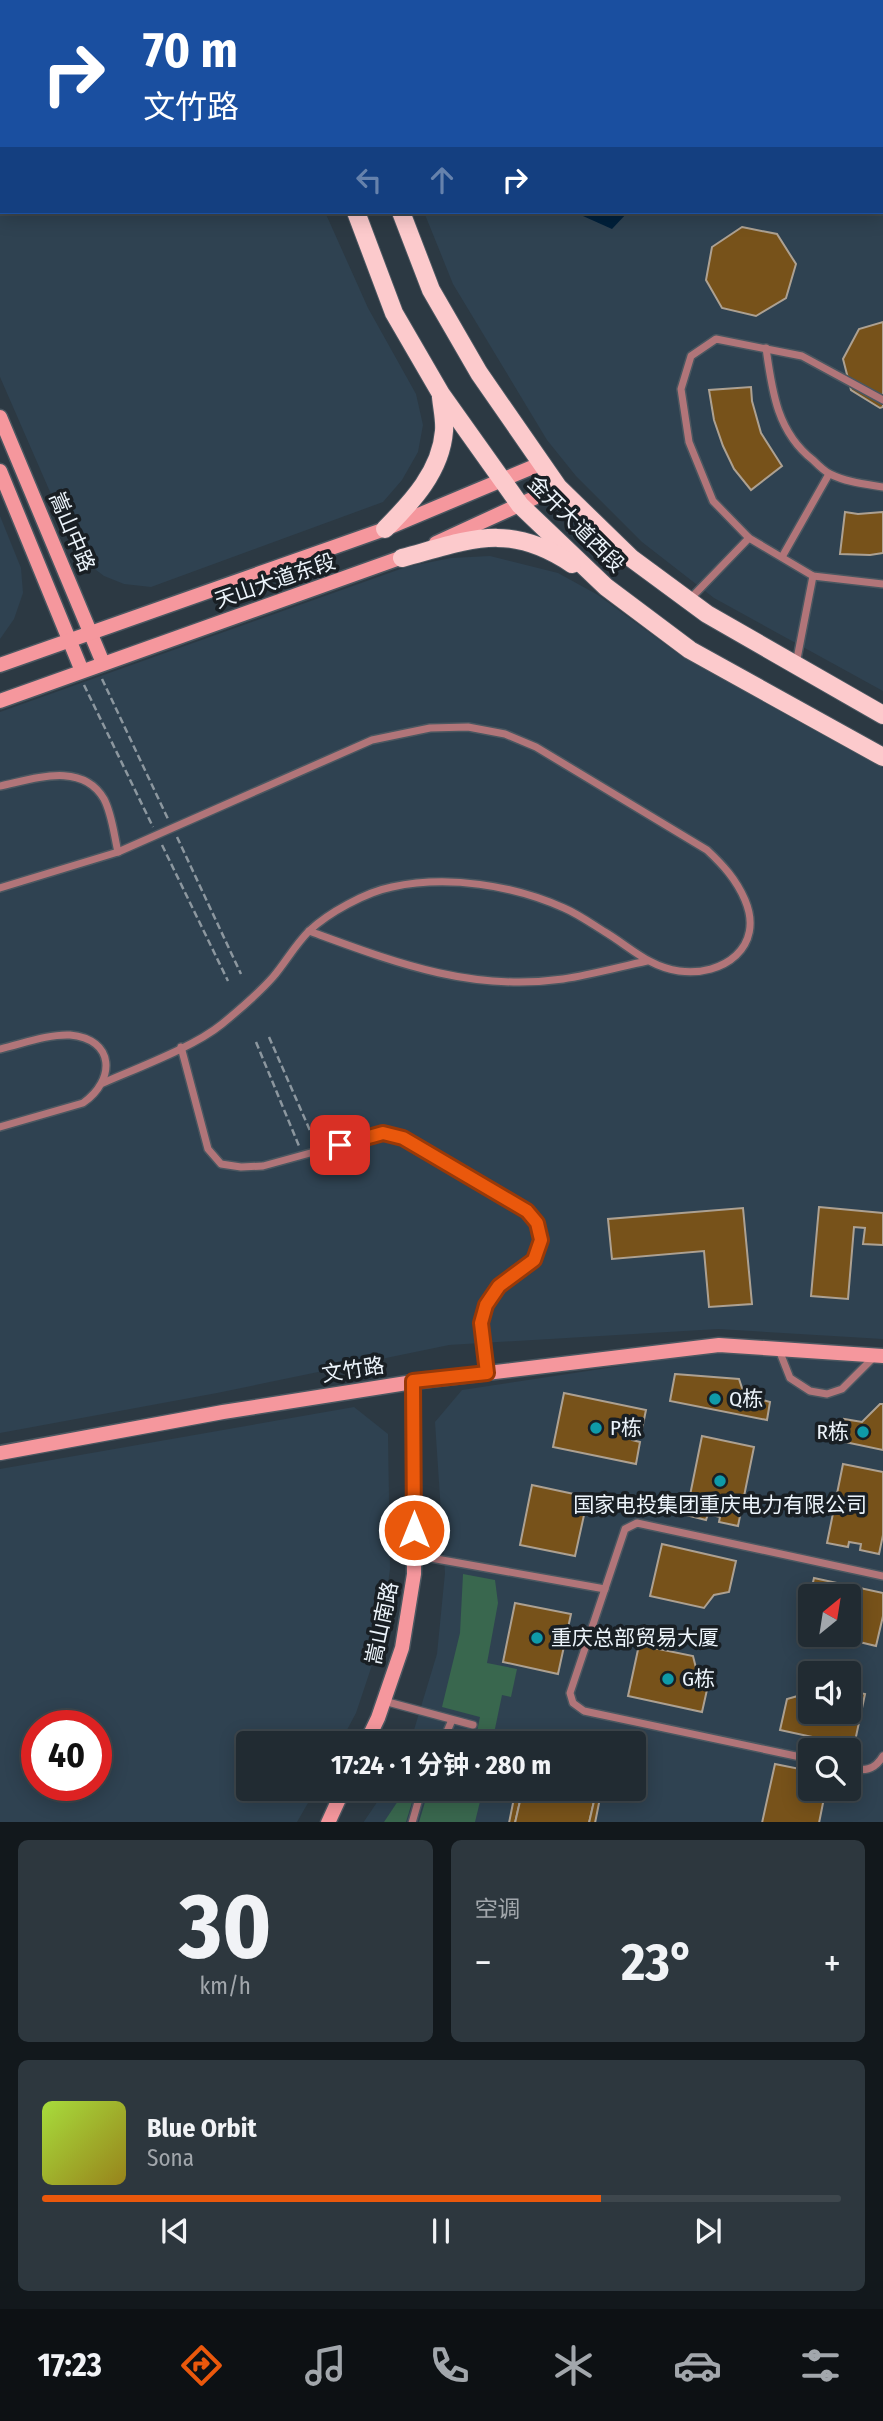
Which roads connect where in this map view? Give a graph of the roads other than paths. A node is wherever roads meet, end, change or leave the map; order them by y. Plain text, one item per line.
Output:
1 (357, 214) edge
2 (402, 214) edge
3 (766, 348) junction
4 (441, 394) junction
5 (883, 400) edge
6 (0, 418) edge
7 (540, 464) junction
8 (0, 471) edge
9 (829, 474) junction
10 (501, 480) junction
11 (558, 487) junction
12 (883, 487) edge
13 (520, 505) junction
14 (385, 529) junction
15 (749, 538) junction
16 (782, 557) junction
17 (402, 558) junction
18 (813, 576) junction
19 (883, 583) edge
20 (606, 587) junction
21 (689, 600) junction
22 (93, 634) junction
23 (70, 641) junction
24 (796, 665) junction
25 (0, 666) edge
26 (102, 669) junction
27 (82, 677) junction
28 (0, 701) edge
29 (883, 715) edge
30 (883, 757) edge
31 (0, 786) edge
32 (118, 852) junction
33 (0, 888) edge
34 (309, 931) junction
35 (647, 961) junction
36 (181, 1047) junction
37 (0, 1049) edge
38 (103, 1083) junction
39 (0, 1127) edge
40 (779, 1349) junction
41 (879, 1356) edge
42 (487, 1373) junction
43 (413, 1381) junction
44 (0, 1453) edge
45 (414, 1555) junction
46 (883, 1576) edge
47 (605, 1590) junction
48 (383, 1701) junction
49 (452, 1720) junction
50 (473, 1725) dead end
51 (371, 1731) edge
52 (447, 1731) edge
53 (798, 1756) edge
54 (883, 1756) edge
55 (861, 1770) edge
56 (338, 1801) edge
57 (418, 1801) edge
58 (328, 1822) edge
59 (412, 1822) edge

1 - 4 main road, 金开大道西段
2 - 7 main road, 金开大道西段
3 - 5 lane
3 - 9 lane
3 - 15 lane
4 - 10 main road, 金开大道西段
4 - 14 main road
6 - 22 main road, 嵩山中路
7 - 10 main road, 天山大道东段
7 - 11 main road, 金开大道西段
8 - 23 main road, 嵩山中路
9 - 12 lane
9 - 16 lane
10 - 13 main road, 金开大道西段
10 - 14 main road, 天山大道东段
11 - 13 main road, 天山大道东段
11 - 21 main road, 金开大道西段
13 - 17 main road, 天山大道东段
13 - 20 main road, 金开大道西段
14 - 22 main road, 天山大道东段
15 - 16 lane
15 - 21 lane
16 - 18 lane
17 - 20 main road
17 - 26 main road, 天山大道东段
18 - 19 lane
18 - 24 lane
20 - 30 main road, 金开大道西段
21 - 24 main road, 金开大道西段
22 - 23 main road, 天山大道东段
22 - 26 main road, 嵩山中路
23 - 25 main road, 天山大道东段
23 - 27 main road, 嵩山中路
24 - 29 main road, 金开大道西段
26 - 27 main road, 天山大道东段
27 - 28 main road, 天山大道东段
31 - 32 lane
32 - 33 lane
32 - 35 lane
34 - 35 lane
34 - 35 lane
34 - 36 lane
36 - 38 lane
36 - 42 lane
37 - 38 lane
38 - 39 lane
40 - 41 main road, 文竹路
40 - 41 lane
40 - 42 main road, 文竹路
42 - 43 main road, 文竹路
43 - 44 main road, 文竹路
43 - 45 main road, 嵩山南路
45 - 47 lane
45 - 48 main road, 嵩山南路
46 - 47 lane
47 - 53 lane
48 - 49 lane
48 - 51 main road, 嵩山南路
49 - 50 lane
49 - 52 lane
54 - 55 lane
56 - 58 main road
57 - 59 lane

